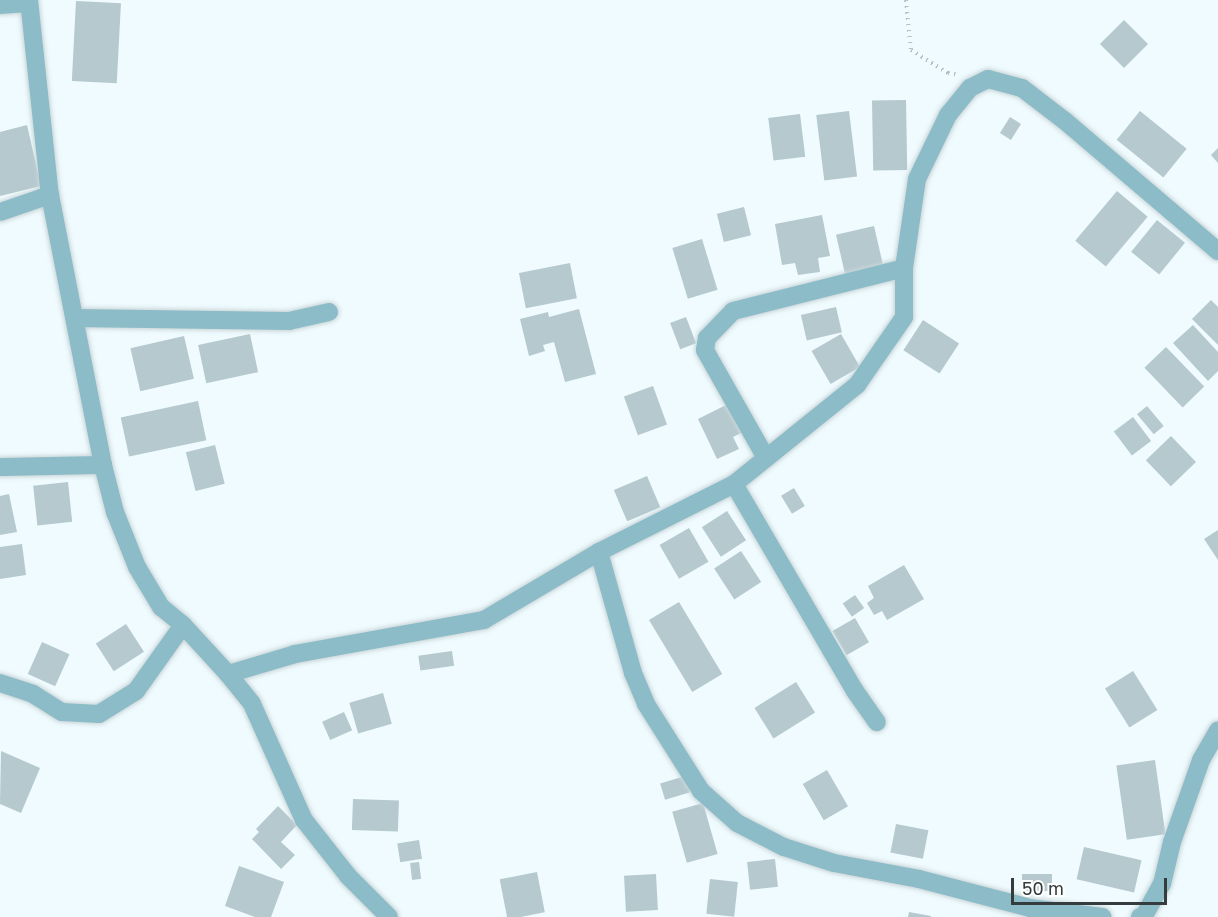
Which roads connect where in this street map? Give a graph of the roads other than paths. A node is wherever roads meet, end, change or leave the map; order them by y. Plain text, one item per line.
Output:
1 (28, 1) edge
2 (0, 5) edge
3 (50, 195) junction
4 (0, 212) edge
5 (1218, 251) edge
6 (904, 268) junction
7 (329, 312) dead end
8 (75, 318) junction
9 (766, 458) junction
10 (103, 465) junction
11 (0, 467) edge
12 (734, 484) junction
13 (599, 552) junction
14 (183, 625) junction
15 (228, 674) junction
16 (0, 683) edge
17 (877, 722) dead end
18 (1218, 730) edge
19 (389, 917) edge
20 (1102, 917) edge
21 (1140, 917) edge

1 - 2 street
1 - 3 street
3 - 4 street
3 - 8 street
5 - 6 street
6 - 9 street
6 - 9 street
7 - 8 street
8 - 10 street
9 - 12 street
10 - 11 street
10 - 14 street
12 - 13 street
12 - 17 street
13 - 15 street
13 - 20 street
14 - 15 street
14 - 16 street
15 - 19 street
18 - 21 street

